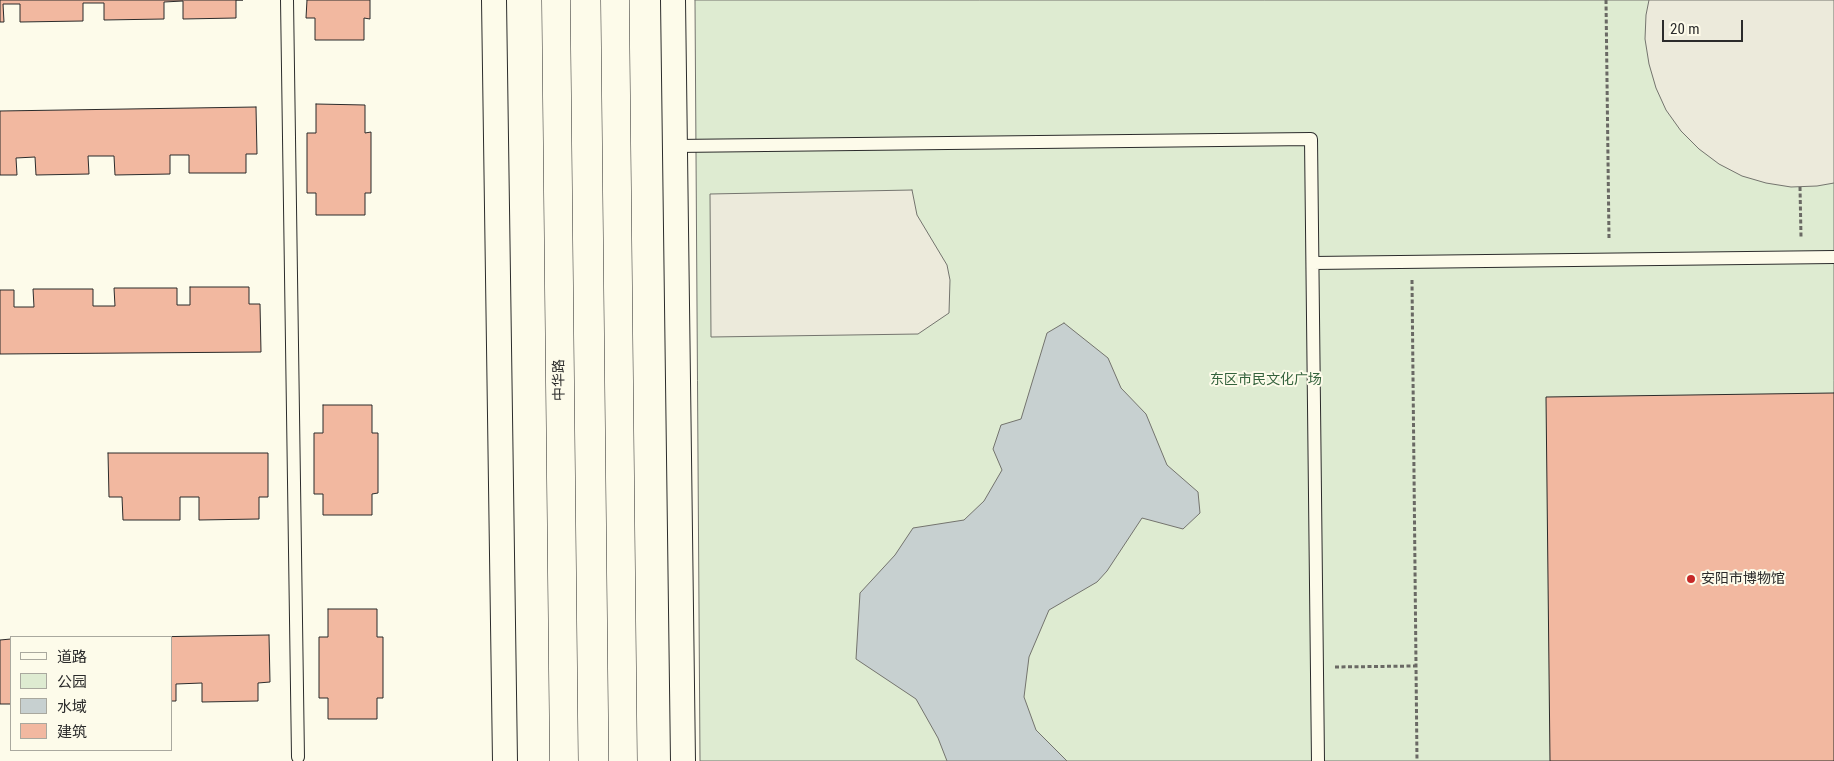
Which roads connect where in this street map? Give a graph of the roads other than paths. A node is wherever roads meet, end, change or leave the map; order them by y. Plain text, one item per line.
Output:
1 (287, 0) edge
2 (494, 0) edge
3 (556, 0) edge
4 (615, 0) edge
5 (673, 0) edge
6 (675, 146) junction
7 (1834, 257) edge
8 (1313, 263) junction
9 (298, 757) dead end
10 (505, 761) edge
11 (564, 761) edge
12 (623, 761) edge
13 (683, 761) edge
14 (1318, 761) edge

1 - 9 lane
2 - 10 street
3 - 11 highway, 中华路
4 - 12 highway
5 - 6 street
6 - 8 lane
6 - 13 street
7 - 8 lane
8 - 14 lane

